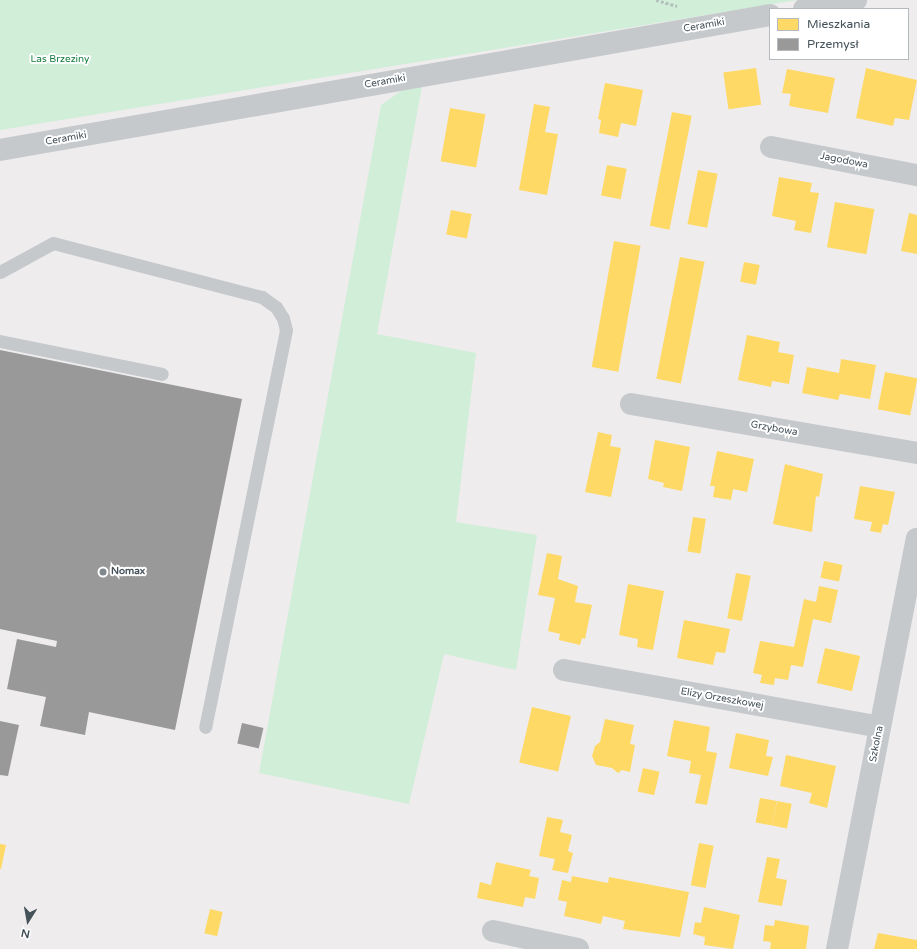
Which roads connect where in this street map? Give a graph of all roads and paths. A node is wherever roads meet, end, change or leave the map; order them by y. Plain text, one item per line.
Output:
1 (856, 0) edge
2 (810, 8) edge
3 (769, 15) edge
4 (771, 147) dead end
5 (0, 150) edge
6 (917, 176) edge
7 (0, 272) edge
8 (0, 341) edge
9 (162, 374) dead end
10 (632, 404) dead end
11 (917, 453) edge
12 (917, 539) edge
13 (564, 670) dead end
14 (205, 727) dead end
15 (880, 727) junction
16 (493, 932) dead end
17 (578, 949) edge
18 (837, 949) edge

1 - 2 street
3 - 5 street, Ceramiki
4 - 6 street, Jagodowa
7 - 14 lane
8 - 9 lane
10 - 11 street, Grzybowa
12 - 15 street, Szkolna
13 - 15 street, Elizy Orzeszkowej
15 - 18 street, Szkolna
16 - 17 street

